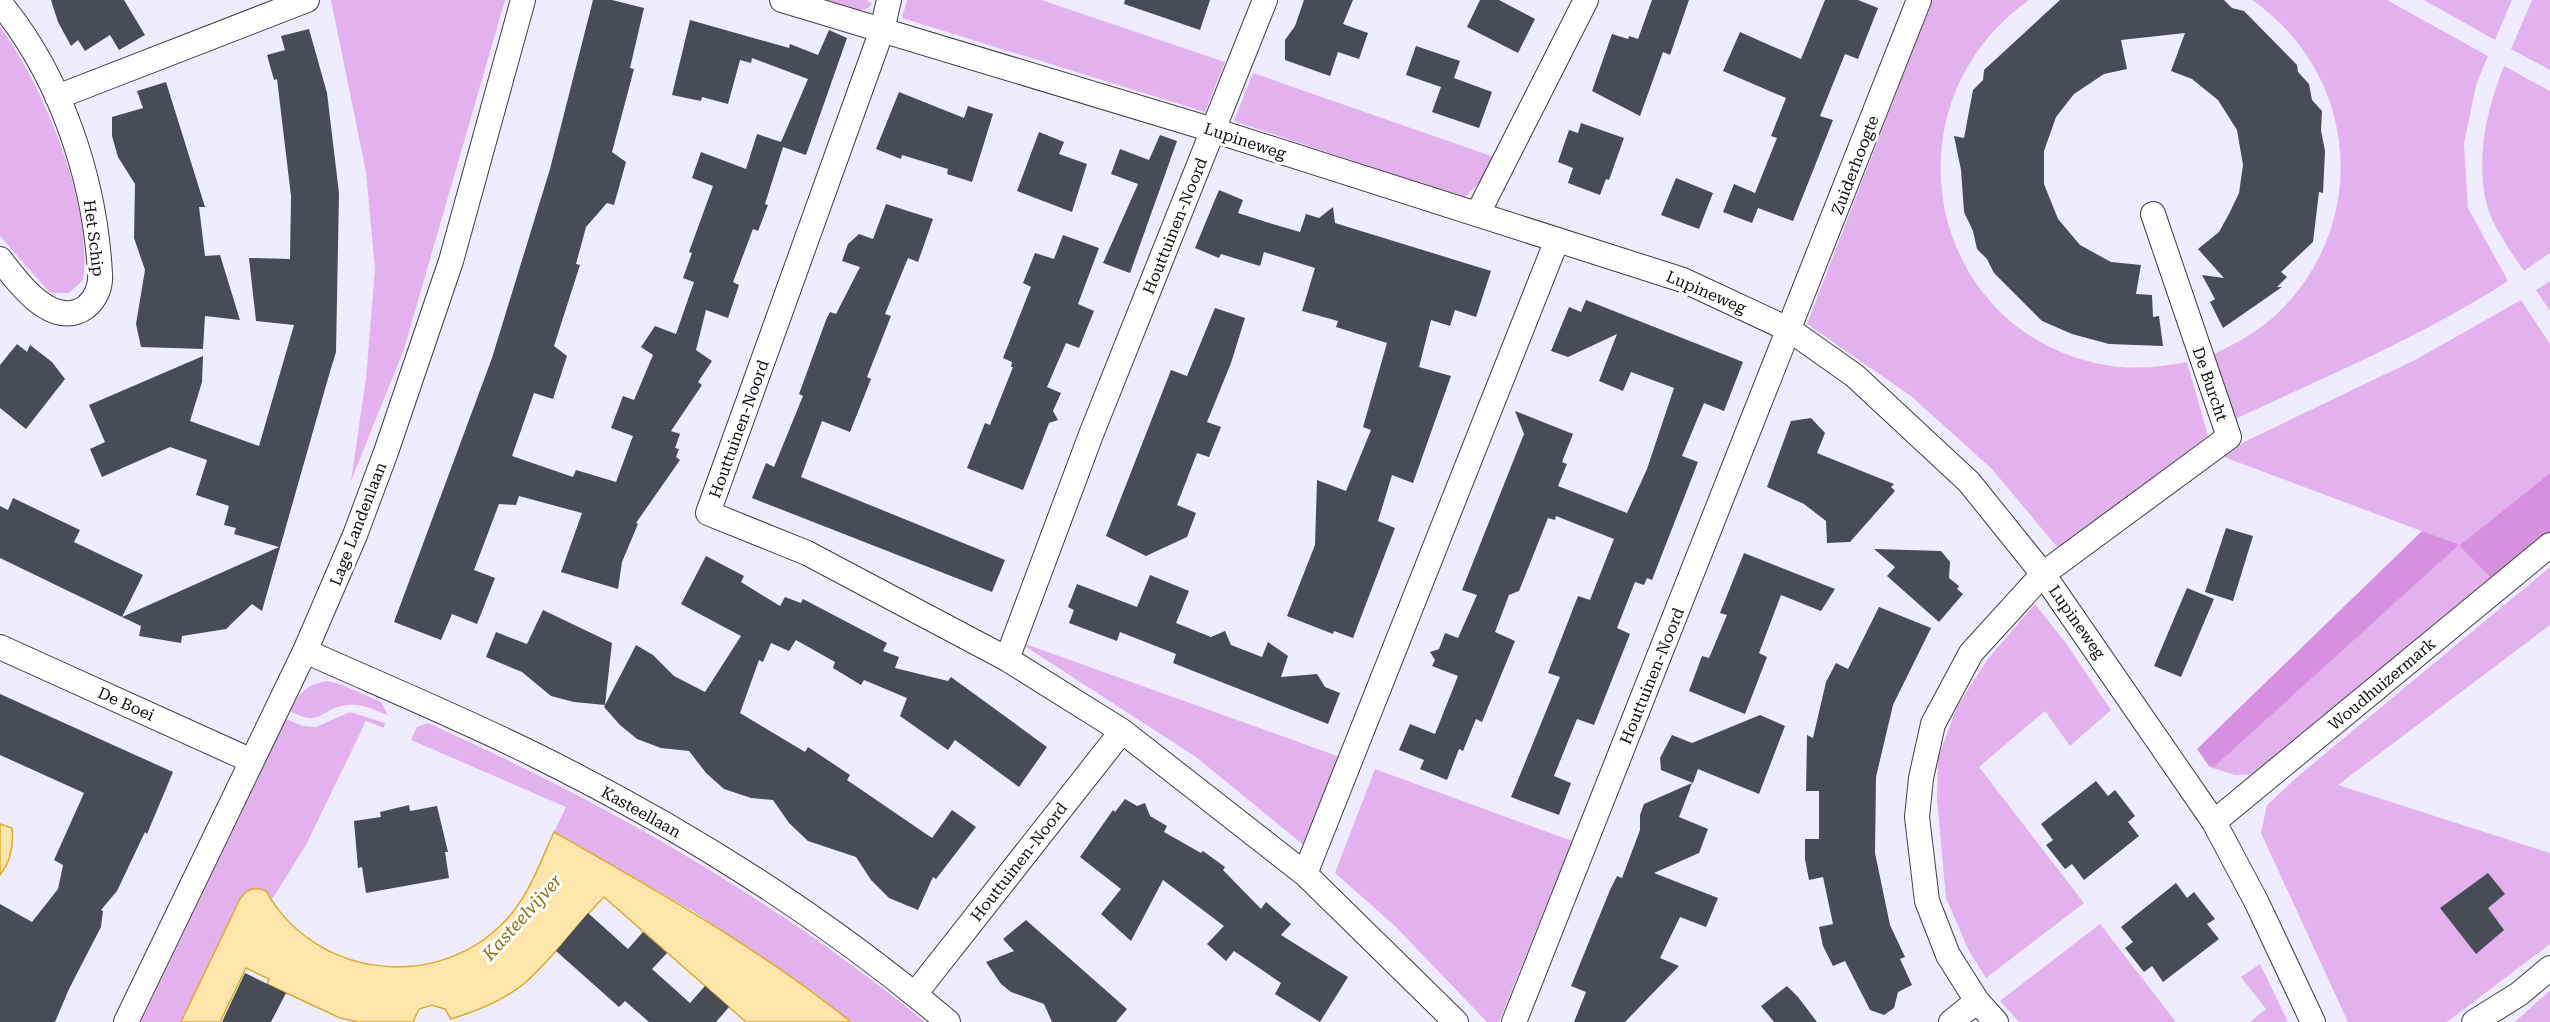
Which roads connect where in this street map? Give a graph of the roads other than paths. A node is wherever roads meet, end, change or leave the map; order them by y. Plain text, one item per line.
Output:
1 (308, 0) edge
2 (523, 0) edge
3 (782, 0) edge
4 (889, 0) edge
5 (1265, 0) edge
6 (1586, 0) edge
7 (1919, 0) edge
8 (0, 3) edge
9 (882, 30) junction
10 (57, 97) junction
11 (1213, 130) junction
12 (1478, 213) junction
13 (2152, 214) dead end
14 (1557, 240) junction
15 (0, 259) edge
16 (1790, 330) junction
17 (2550, 545) edge
18 (2043, 574) junction
19 (0, 647) edge
20 (305, 651) junction
21 (1007, 659) junction
22 (1122, 731) junction
23 (252, 761) junction
24 (2214, 822) junction
25 (1305, 874) junction
26 (2550, 968) edge
27 (915, 994) junction
28 (1977, 1001) junction
29 (126, 1022) edge
30 (948, 1022) edge
31 (1456, 1022) edge
32 (1514, 1022) edge
33 (1951, 1022) edge
34 (1996, 1022) edge
35 (2313, 1022) edge
36 (2474, 1022) edge

1 - 10 street
2 - 20 street, Lage Landenlaan
3 - 9 street, Lupineweg
4 - 9 street
5 - 11 street, Houttuinen-Noord
6 - 12 street
7 - 16 street, Zuiderhoogte
8 - 10 street, Het Schip
9 - 11 street, Lupineweg
9 - 21 street, Houttuinen-Noord
10 - 15 street, Het Schip
11 - 12 street, Lupineweg
11 - 21 street, Houttuinen-Noord
12 - 14 street, Lupineweg
13 - 18 street, De Burcht
14 - 16 street, Lupineweg
14 - 25 street
16 - 18 street, Lupineweg
16 - 32 street, Houttuinen-Noord
17 - 24 street, Woudhuizermark
18 - 24 street, Lupineweg
18 - 28 street
19 - 23 street, De Boei
20 - 23 street, Lage Landenlaan
20 - 27 street, Kasteellaan
21 - 22 street, Houttuinen-Noord
22 - 25 street, Houttuinen-Noord
22 - 27 street, Houttuinen-Noord
23 - 29 street, Lage Landenlaan
24 - 35 street, Lupineweg
25 - 31 street, Houttuinen-Noord
26 - 36 street
27 - 30 street, Kasteellaan
28 - 33 street
28 - 34 street

